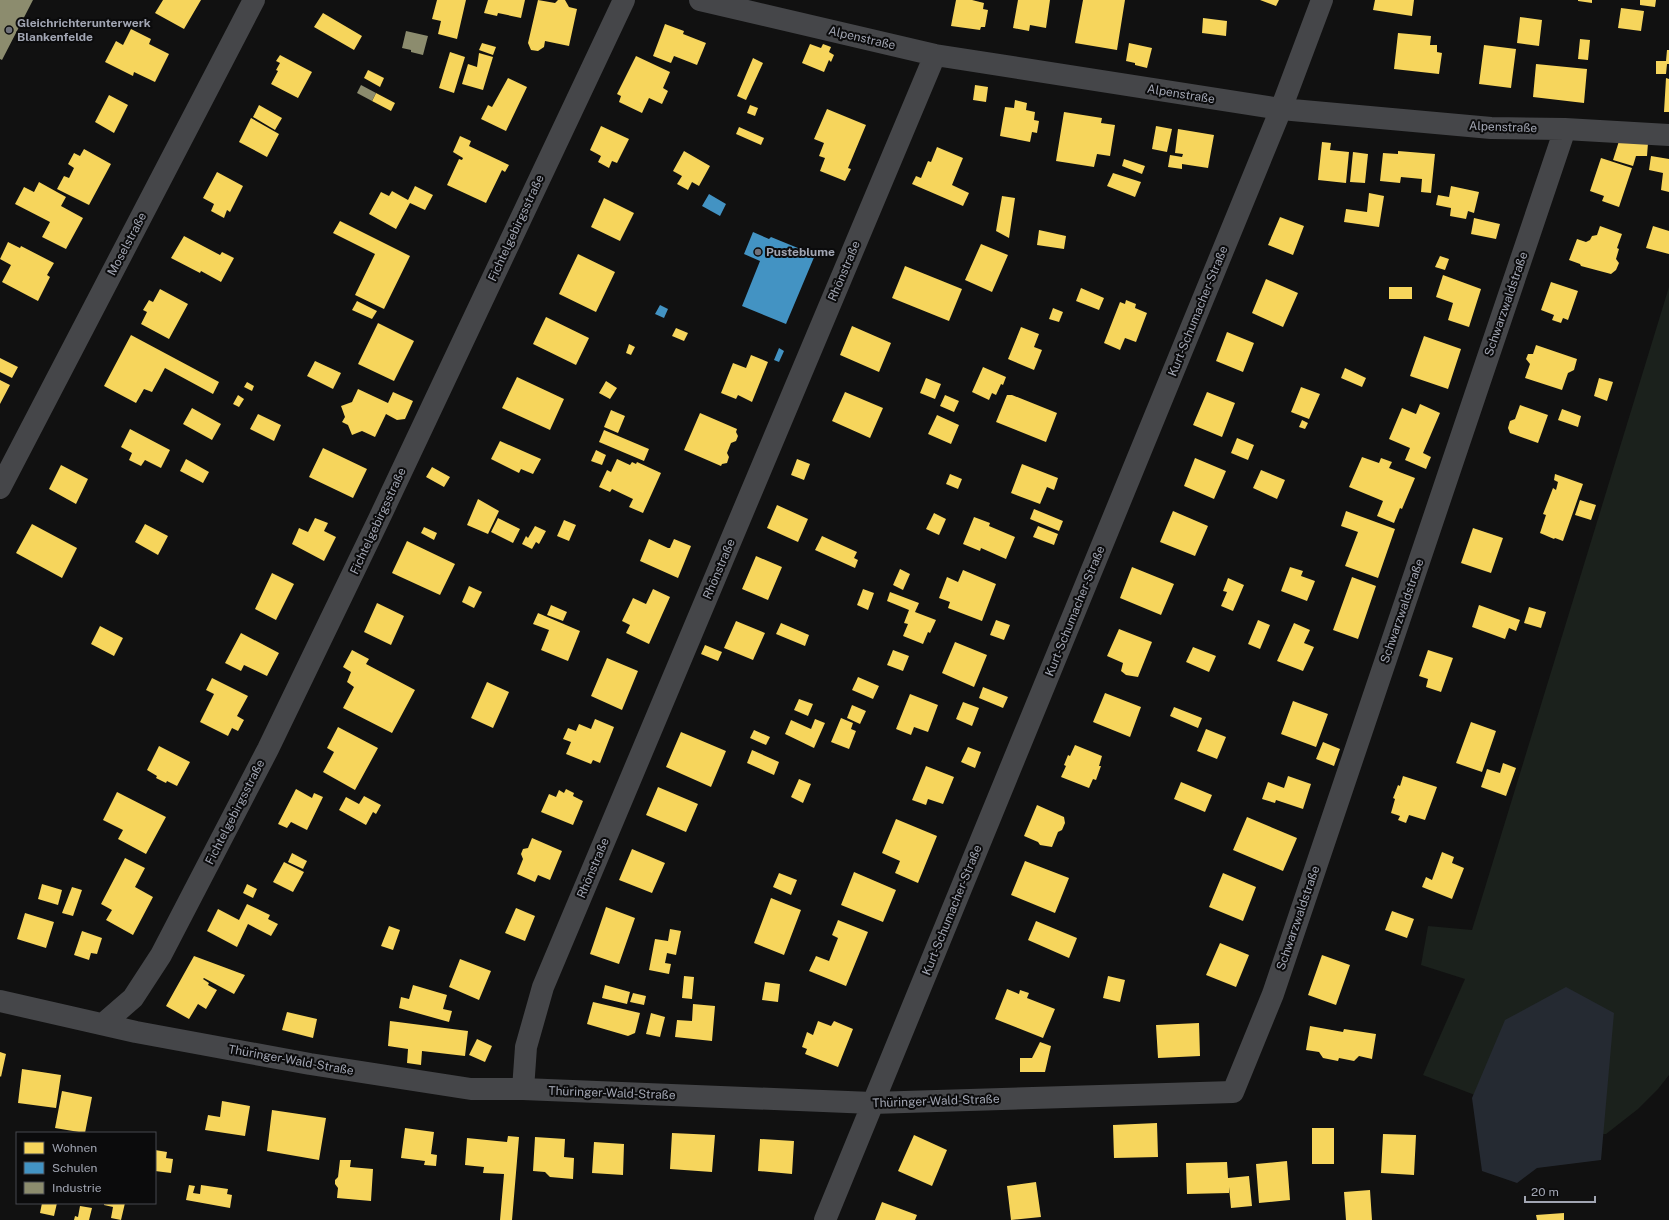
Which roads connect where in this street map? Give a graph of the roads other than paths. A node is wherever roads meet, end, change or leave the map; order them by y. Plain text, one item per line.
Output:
1 (254, 0) edge
2 (624, 0) edge
3 (700, 0) edge
4 (1322, 0) edge
5 (935, 55) junction
6 (1281, 109) junction
7 (1565, 129) junction
8 (1669, 135) edge
9 (0, 488) edge
10 (0, 1001) edge
11 (104, 1024) junction
12 (523, 1089) junction
13 (1233, 1092) joint
14 (872, 1104) junction
15 (825, 1220) edge

1 - 9 street, Moselstraße
2 - 11 street, Fichtelgebirgsstraße
3 - 5 street, Alpenstraße
4 - 6 street, Kurt-Schumacher-Straße
5 - 6 street, Alpenstraße
5 - 12 street, Rhönstraße
6 - 7 street, Alpenstraße
6 - 14 street, Kurt-Schumacher-Straße
7 - 8 street, Alpenstraße
7 - 13 street, Schwarzwaldstraße
10 - 11 street, Thüringer-Wald-Straße
11 - 12 street, Thüringer-Wald-Straße
12 - 14 street, Thüringer-Wald-Straße
13 - 14 street, Thüringer-Wald-Straße
14 - 15 street, Kurt-Schumacher-Straße

